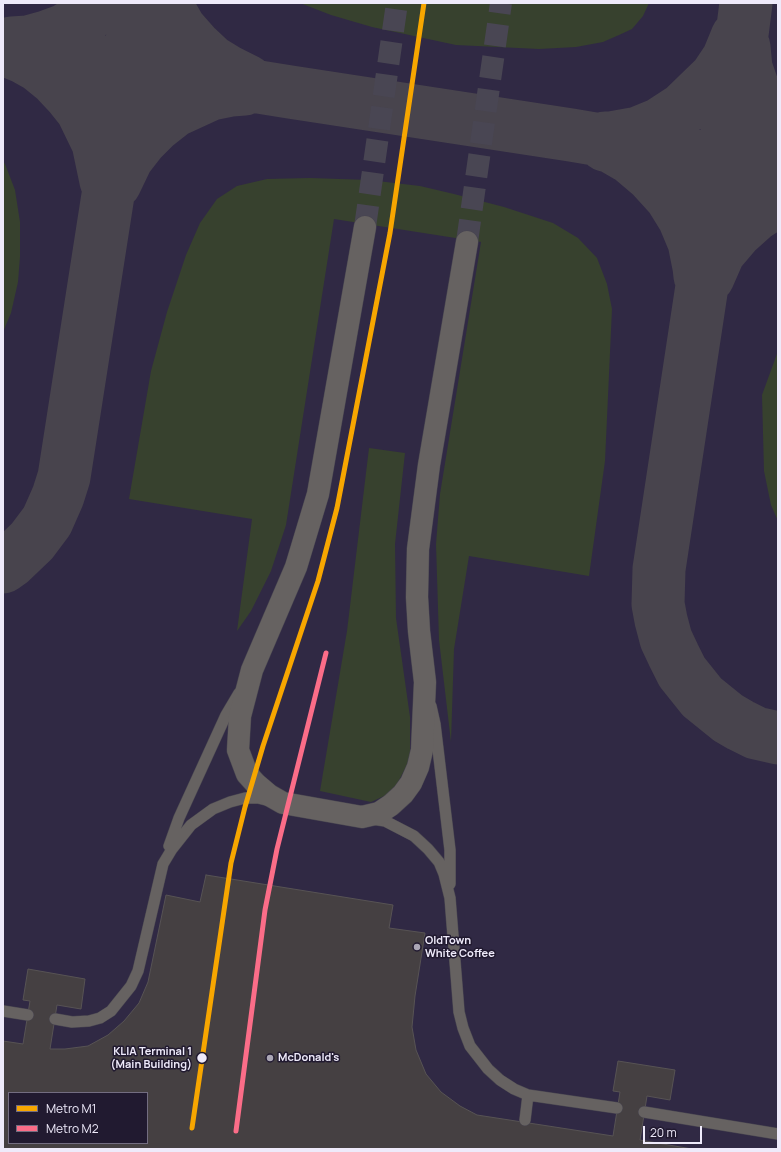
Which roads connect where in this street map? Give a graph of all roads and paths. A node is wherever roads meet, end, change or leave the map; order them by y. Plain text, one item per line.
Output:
1 (365, 227) tunnel mouth
2 (467, 242) tunnel mouth
3 (252, 670) junction
4 (425, 682) junction
5 (282, 803) junction
6 (362, 817) junction
7 (163, 864) junction
8 (450, 898) junction
9 (3, 1011) edge
10 (28, 1015) dead end
11 (55, 1019) dead end
12 (528, 1095) junction
13 (617, 1108) dead end
14 (644, 1112) dead end
15 (525, 1120) dead end
16 (778, 1134) edge

1 - 3 street
2 - 4 street
3 - 5 street
3 - 7 lane
4 - 6 street
4 - 8 lane
5 - 6 street
5 - 7 lane
6 - 8 lane
7 - 11 lane
8 - 12 lane
9 - 10 lane
12 - 13 lane
12 - 15 lane
14 - 16 lane

